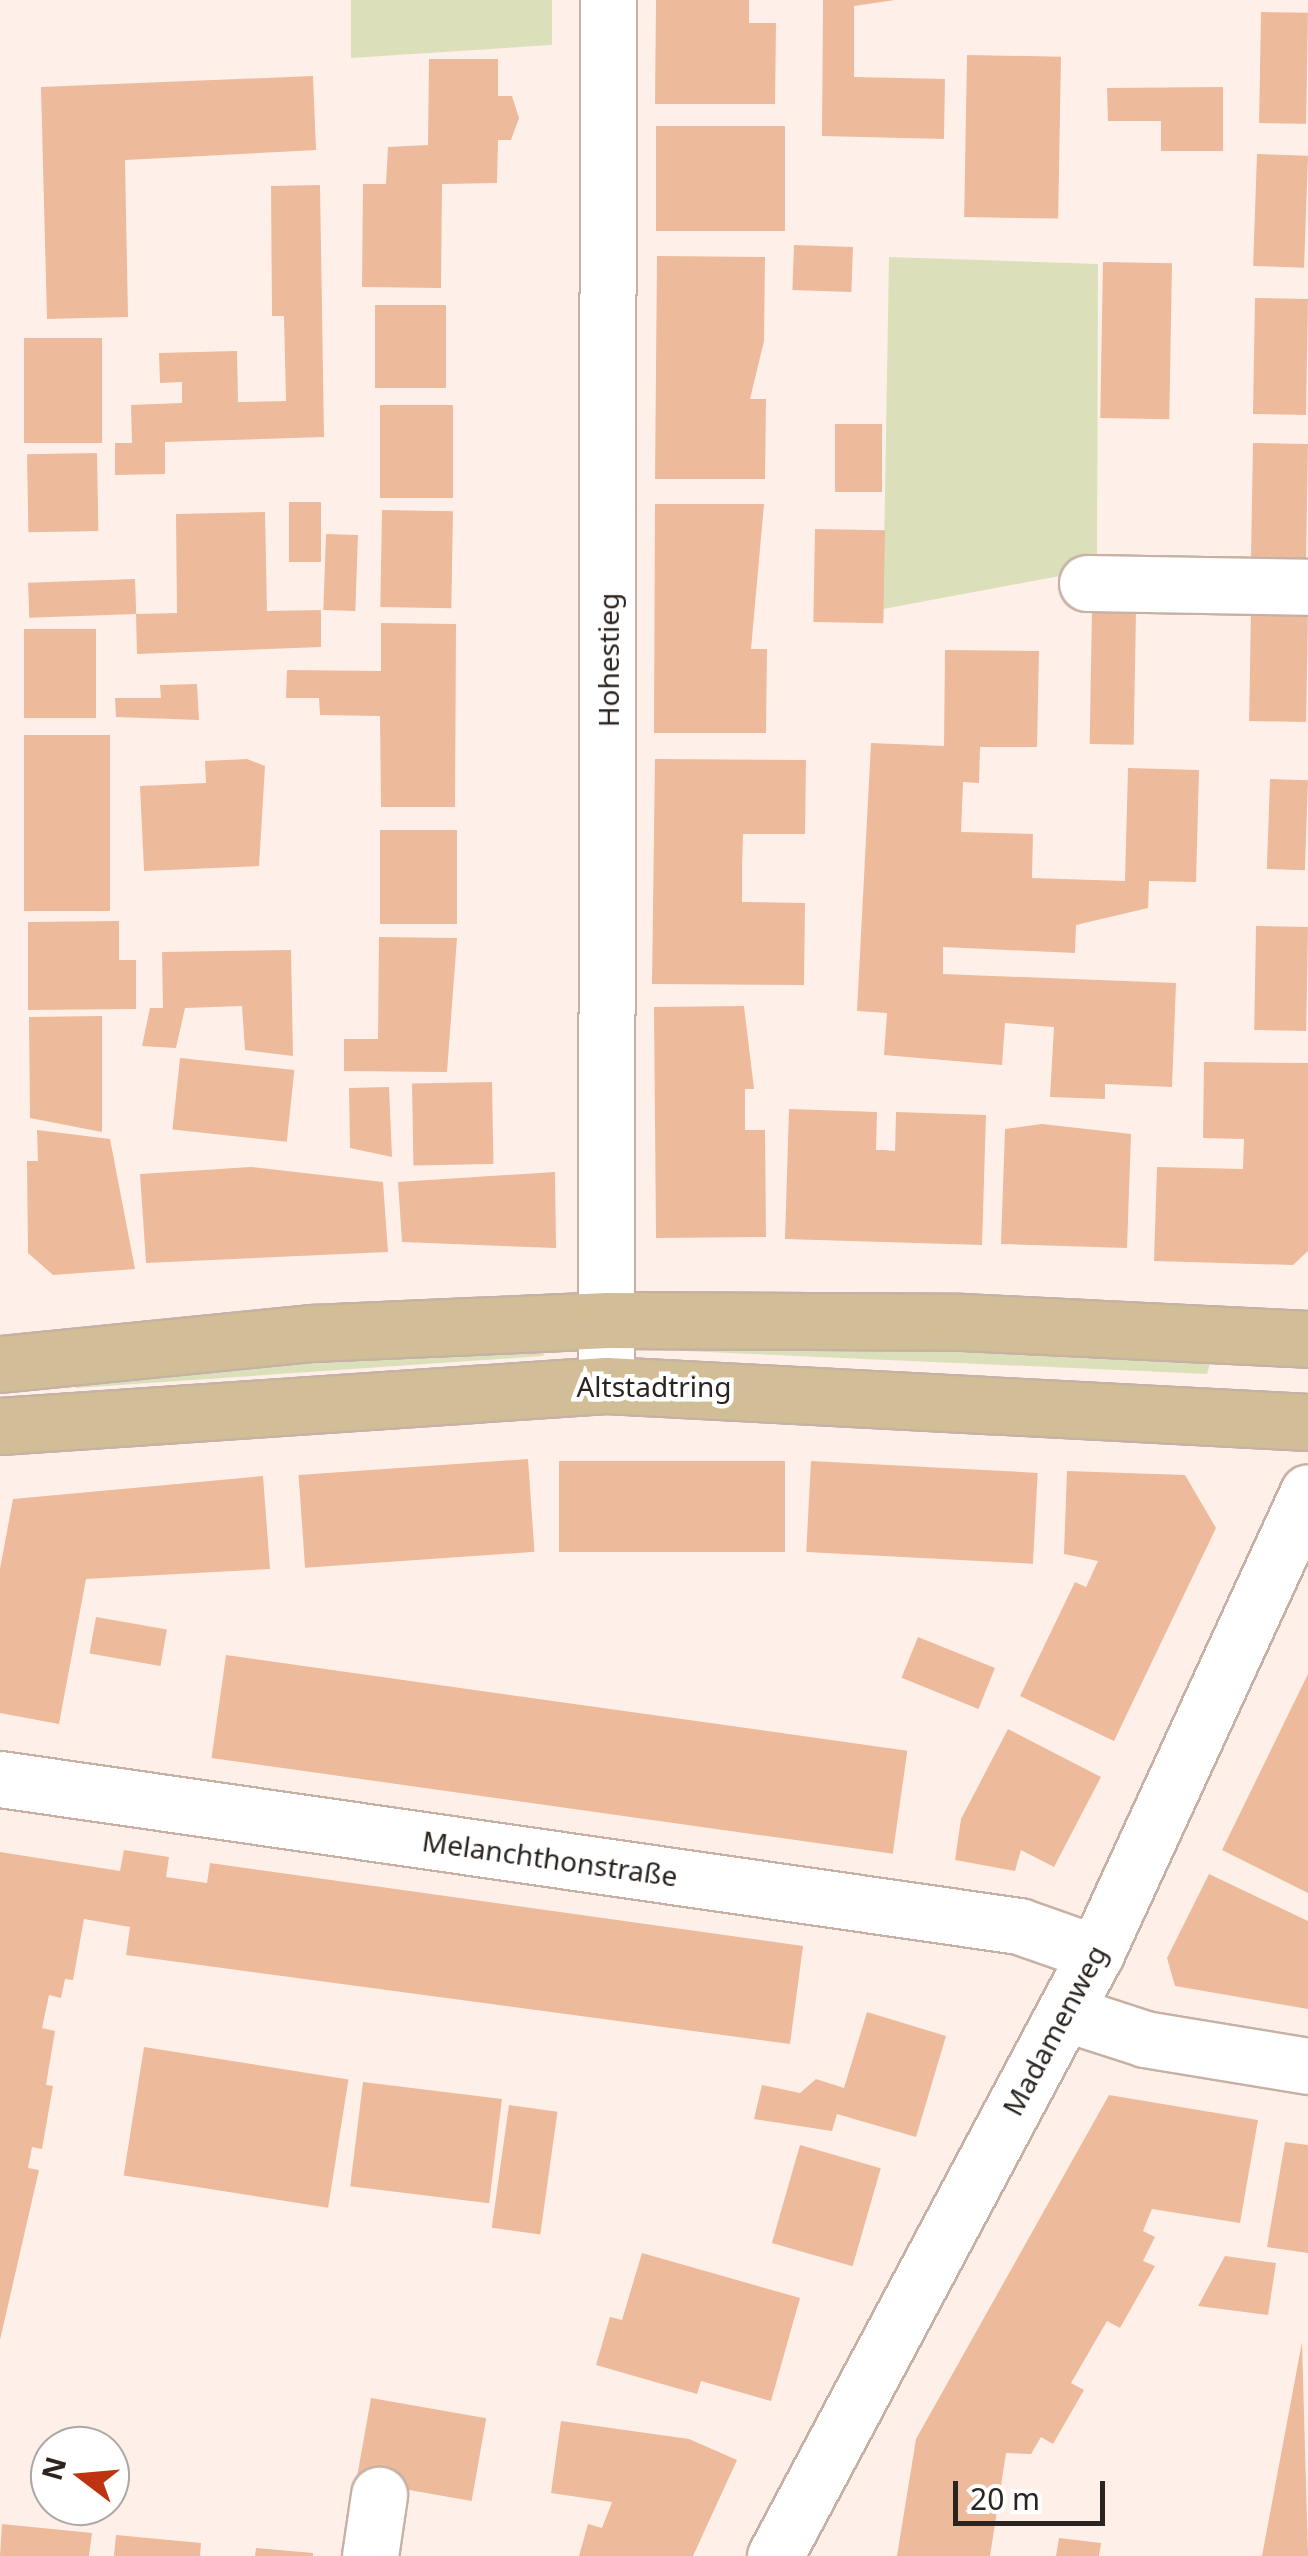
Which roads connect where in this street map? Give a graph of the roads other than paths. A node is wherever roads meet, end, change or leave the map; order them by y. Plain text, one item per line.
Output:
1 (608, 0) edge
2 (1087, 582) dead end
3 (1308, 588) edge
4 (608, 1320) junction
5 (1308, 1339) edge
6 (0, 1364) edge
7 (606, 1385) junction
8 (1308, 1422) edge
9 (0, 1426) edge
10 (1308, 1492) edge
11 (0, 1779) edge
12 (1096, 1953) junction
13 (1065, 2013) junction
14 (1308, 2066) edge
15 (378, 2495) dead end
16 (370, 2556) edge
17 (775, 2556) edge

1 - 4 street, Hohestieg
2 - 3 street
4 - 5 main road
4 - 6 main road
4 - 7 street, Hohestieg
7 - 8 main road, Altstadtring
7 - 9 main road, Altstadtring
10 - 12 street, Madamenweg
11 - 12 street, Melanchthonstraße
12 - 13 street, Madamenweg
13 - 14 street
13 - 17 street, Madamenweg
15 - 16 street

